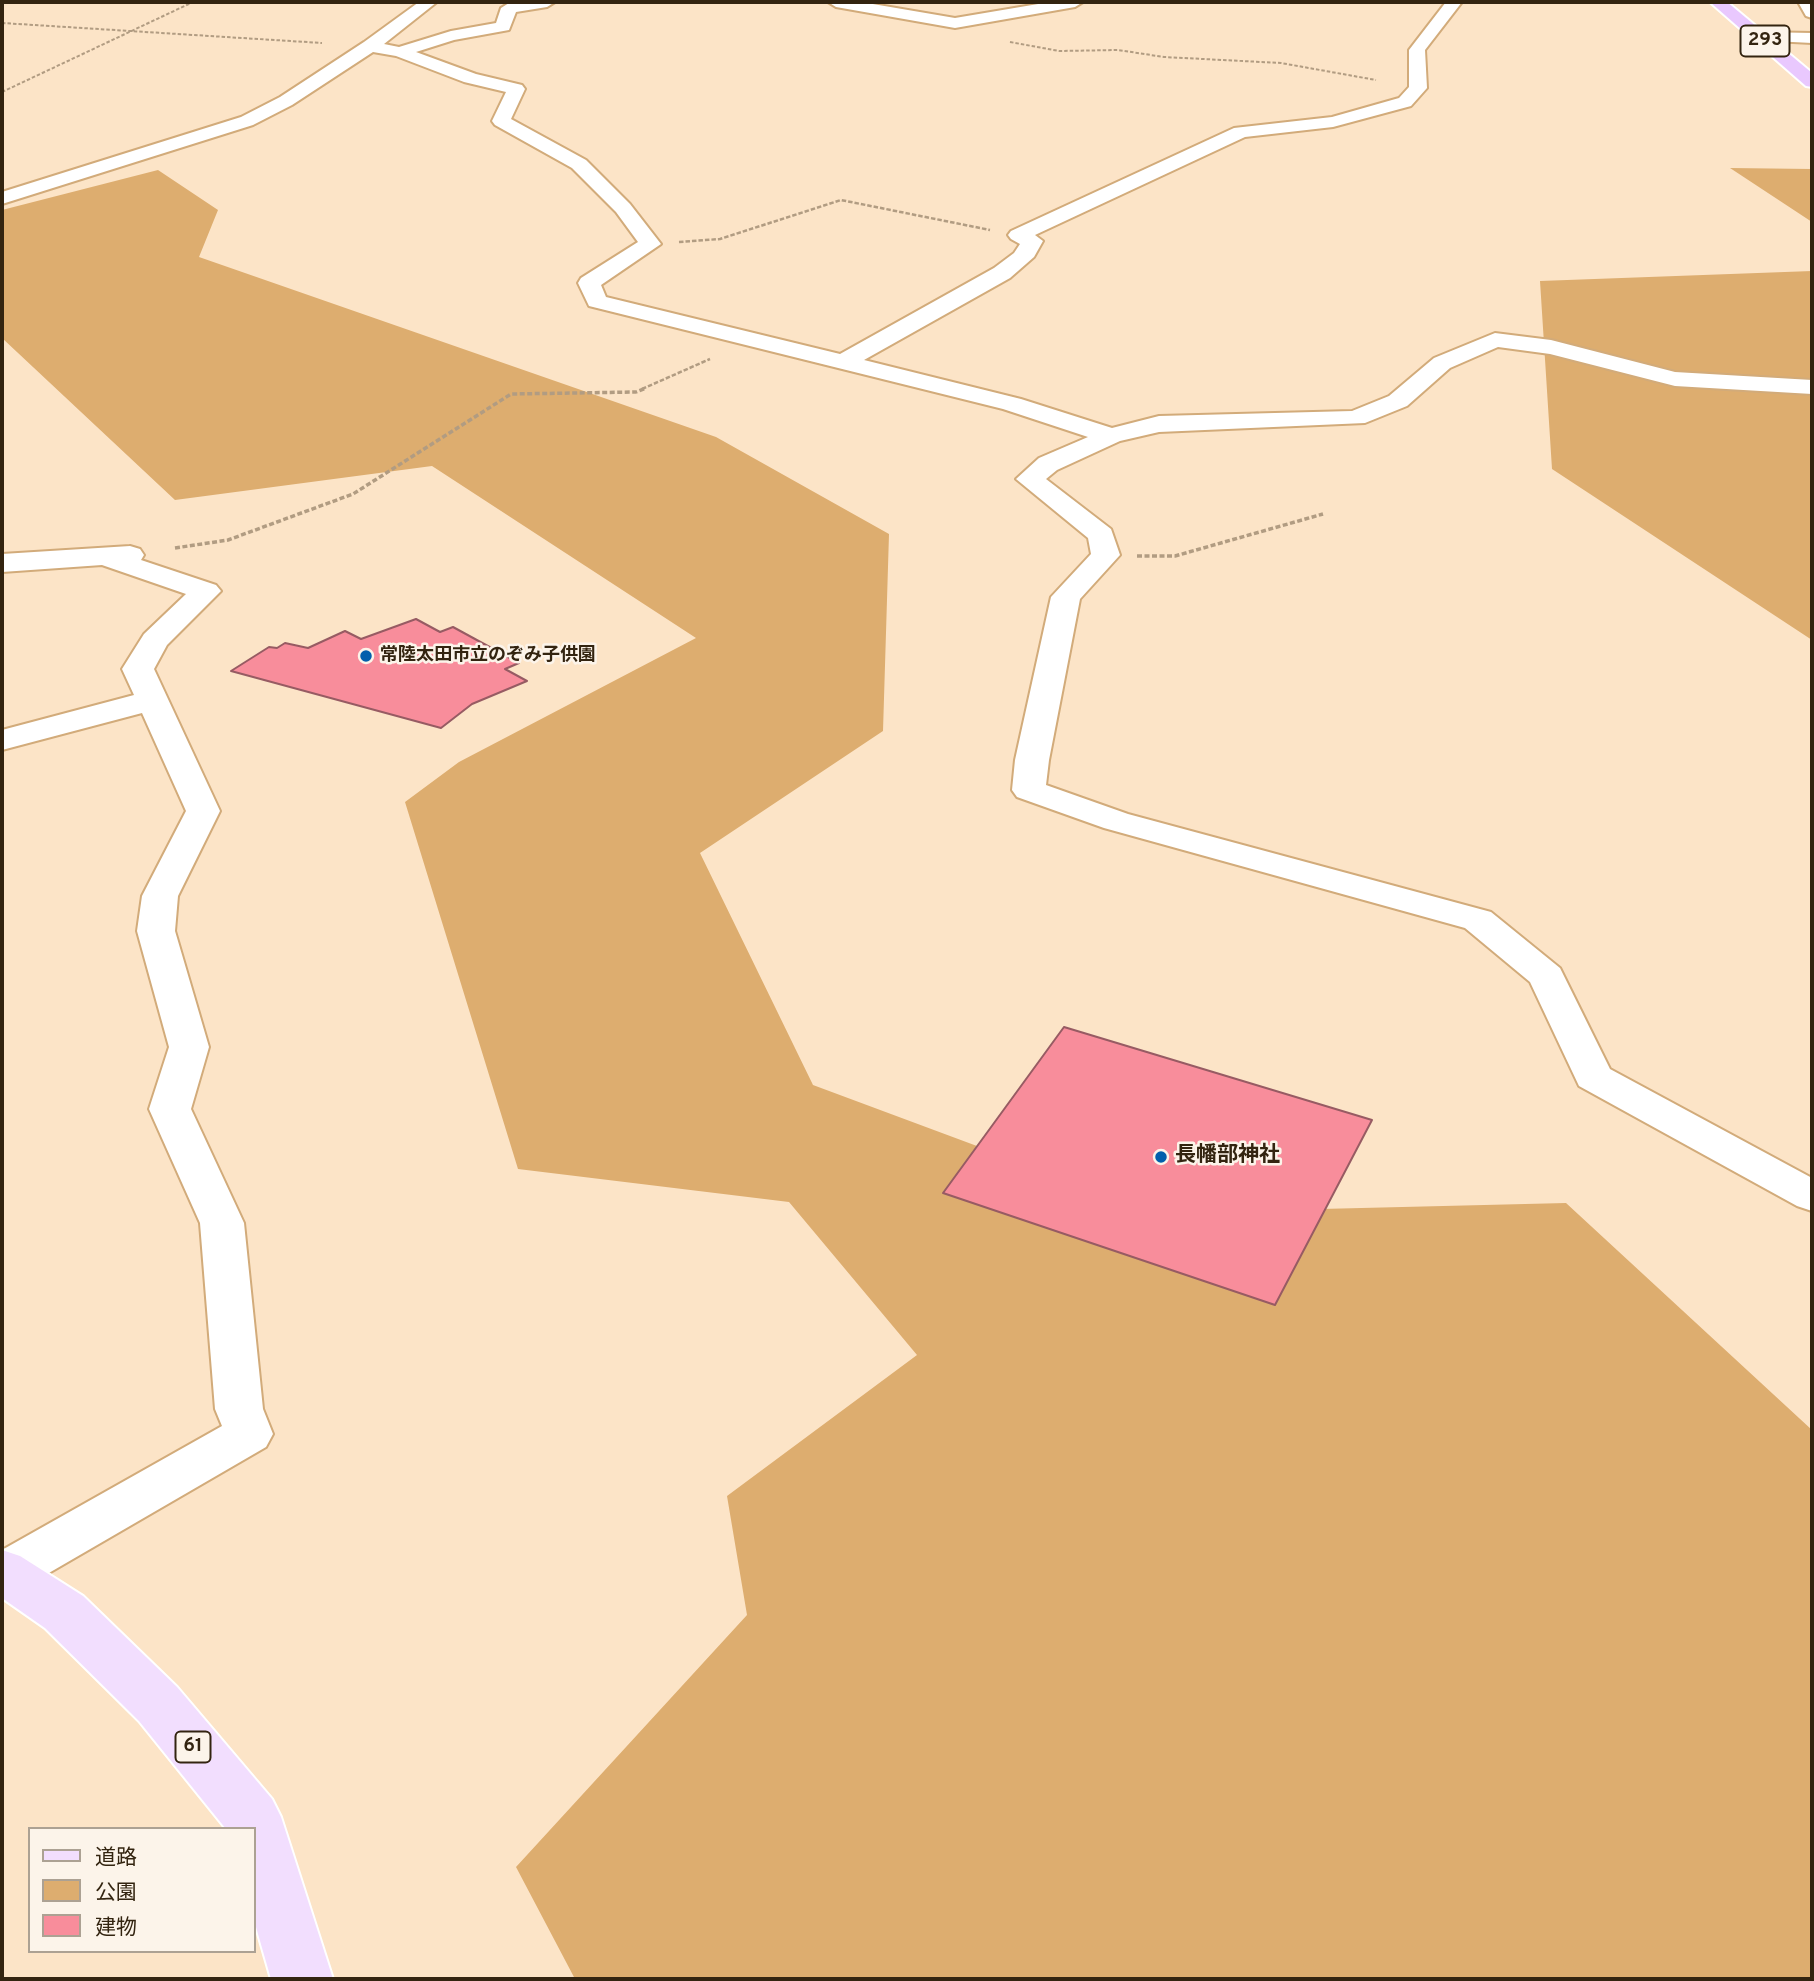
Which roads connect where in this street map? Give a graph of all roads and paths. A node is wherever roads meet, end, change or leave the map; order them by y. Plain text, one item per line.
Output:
1 (193, 2) edge
2 (429, 2) edge
3 (547, 2) edge
4 (836, 2) edge
5 (1075, 2) edge
6 (1454, 2) edge
7 (1717, 2) edge
8 (1806, 2) edge
9 (1812, 13) edge
10 (2, 23) edge
11 (955, 23) junction
12 (132, 31) junction
13 (1760, 37) junction
14 (1812, 38) edge
15 (370, 46) junction
16 (400, 52) junction
17 (1812, 82) edge
18 (1418, 88) junction
19 (2, 92) edge
20 (2, 198) edge
21 (1018, 235) junction
22 (650, 244) junction
23 (753, 341) junction
24 (843, 362) junction
25 (1812, 387) edge
26 (1111, 436) junction
27 (1323, 514) dead end
28 (1106, 555) junction
29 (118, 556) junction
30 (2, 563) edge
31 (152, 701) junction
32 (2, 740) edge
33 (1812, 1196) edge
34 (4, 1572) edge
35 (255, 1827) edge
36 (256, 1830) edge
37 (302, 1979) edge

1 - 12 path
2 - 15 street
3 - 16 street
4 - 11 street
5 - 11 street
6 - 18 street
7 - 13 highway, 293
8 - 9 street
10 - 12 path
11 - 18 path
12 - 15 path
12 - 19 path
13 - 14 street
13 - 17 highway, 293
15 - 16 street
15 - 20 street
16 - 22 street
18 - 21 street
21 - 22 path
21 - 24 street
22 - 23 street
23 - 24 street
23 - 29 path
24 - 26 street
25 - 26 street
26 - 28 street
27 - 28 path
28 - 33 street
29 - 30 street
29 - 31 street
31 - 32 street
31 - 34 street
34 - 35 main road, 61
36 - 37 main road, 61

